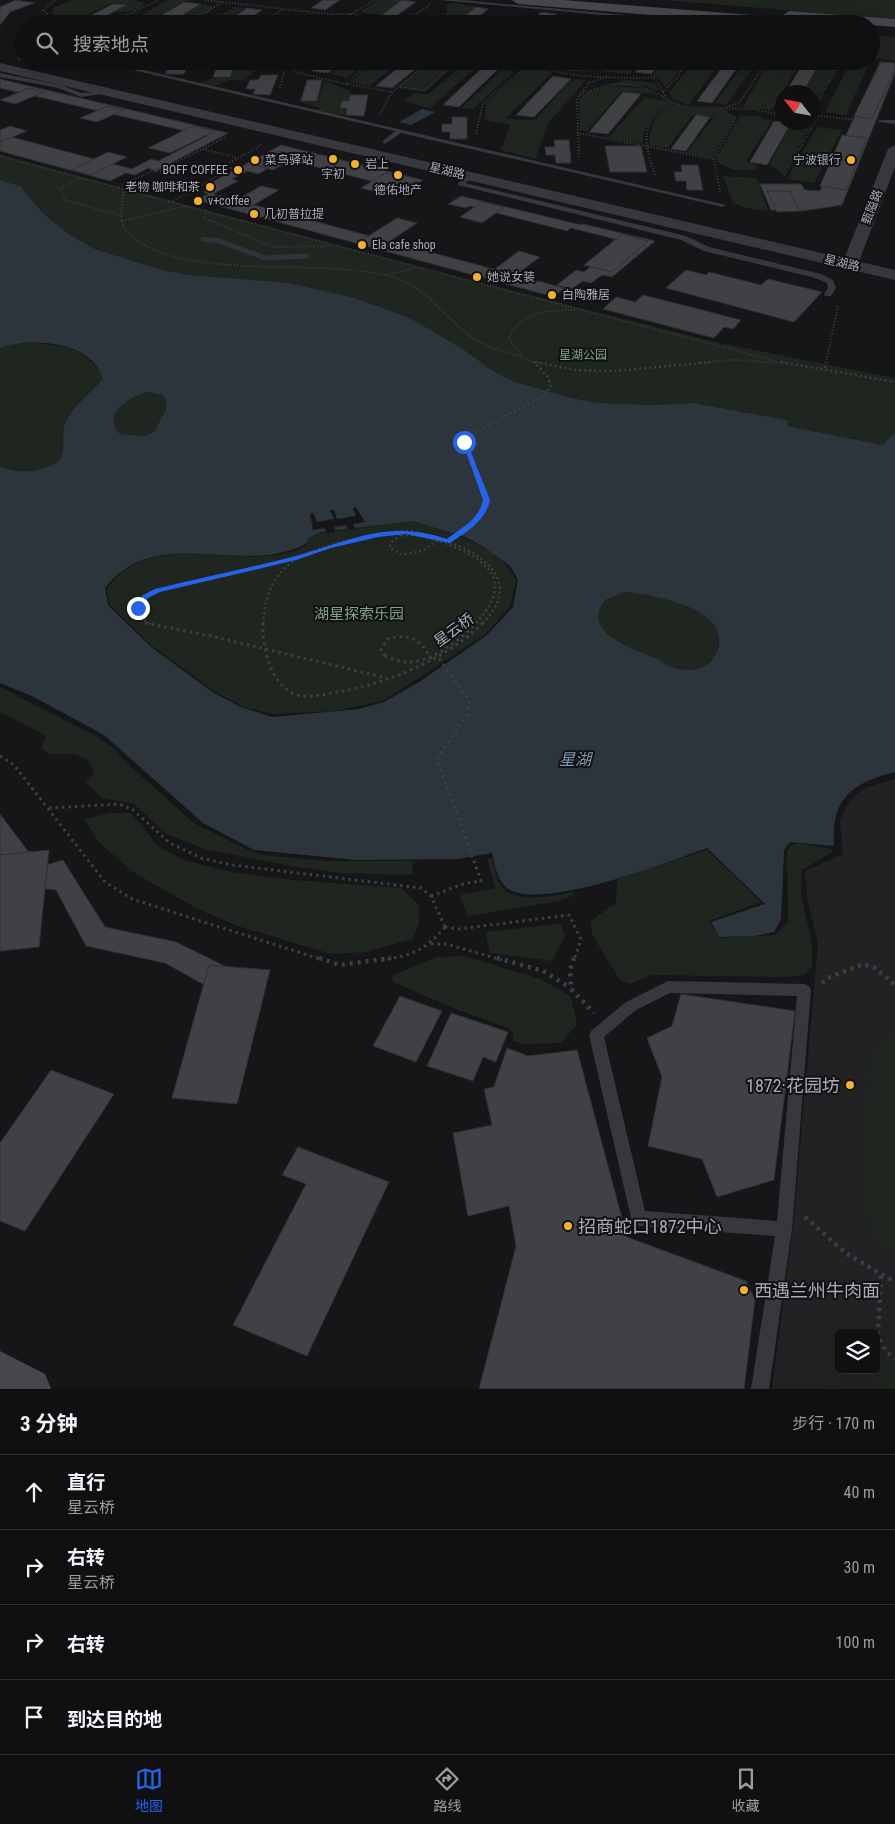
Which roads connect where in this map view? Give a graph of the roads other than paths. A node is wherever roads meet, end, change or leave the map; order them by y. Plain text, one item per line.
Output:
1 (443, 0) edge
2 (518, 0) edge
3 (611, 0) edge
4 (622, 15) edge
5 (699, 15) edge
6 (796, 15) edge
7 (880, 22) edge
8 (895, 23) edge
9 (880, 30) edge
10 (895, 31) edge
11 (0, 55) edge
12 (15, 58) edge
13 (0, 66) edge
14 (15, 70) edge
15 (17, 70) edge
16 (68, 70) edge
17 (136, 70) edge
18 (0, 75) edge
19 (111, 92) junction
20 (881, 121) dead end
21 (895, 122) edge
22 (399, 131) junction
23 (385, 142) junction
24 (895, 149) edge
25 (471, 176) junction
26 (723, 205) road end
27 (732, 220) dead end
28 (838, 244) dead end
29 (864, 250) junction
30 (850, 264) junction
31 (895, 275) edge
32 (828, 294) dead end
33 (784, 1229) junction
34 (0, 1372) edge
35 (30, 1389) edge
36 (760, 1389) edge

1 - 4 lane
2 - 5 main road
3 - 6 main road
7 - 8 main road
9 - 10 main road
11 - 12 street, 星湖路
13 - 14 street, 星湖路
15 - 19 street, 星湖路
16 - 23 street, 星湖路
17 - 22 lane
18 - 19 lane
19 - 25 street, 星湖路
20 - 21 lane
22 - 23 lane
22 - 26 lane
23 - 27 street, 星湖路
24 - 29 street, 甄隘路
25 - 30 street, 星湖路
25 - 32 lane
28 - 29 street, 星湖路
29 - 30 street, 甄隘路
30 - 31 street, 星湖路
33 - 33 lane
33 - 36 lane
34 - 35 main road

